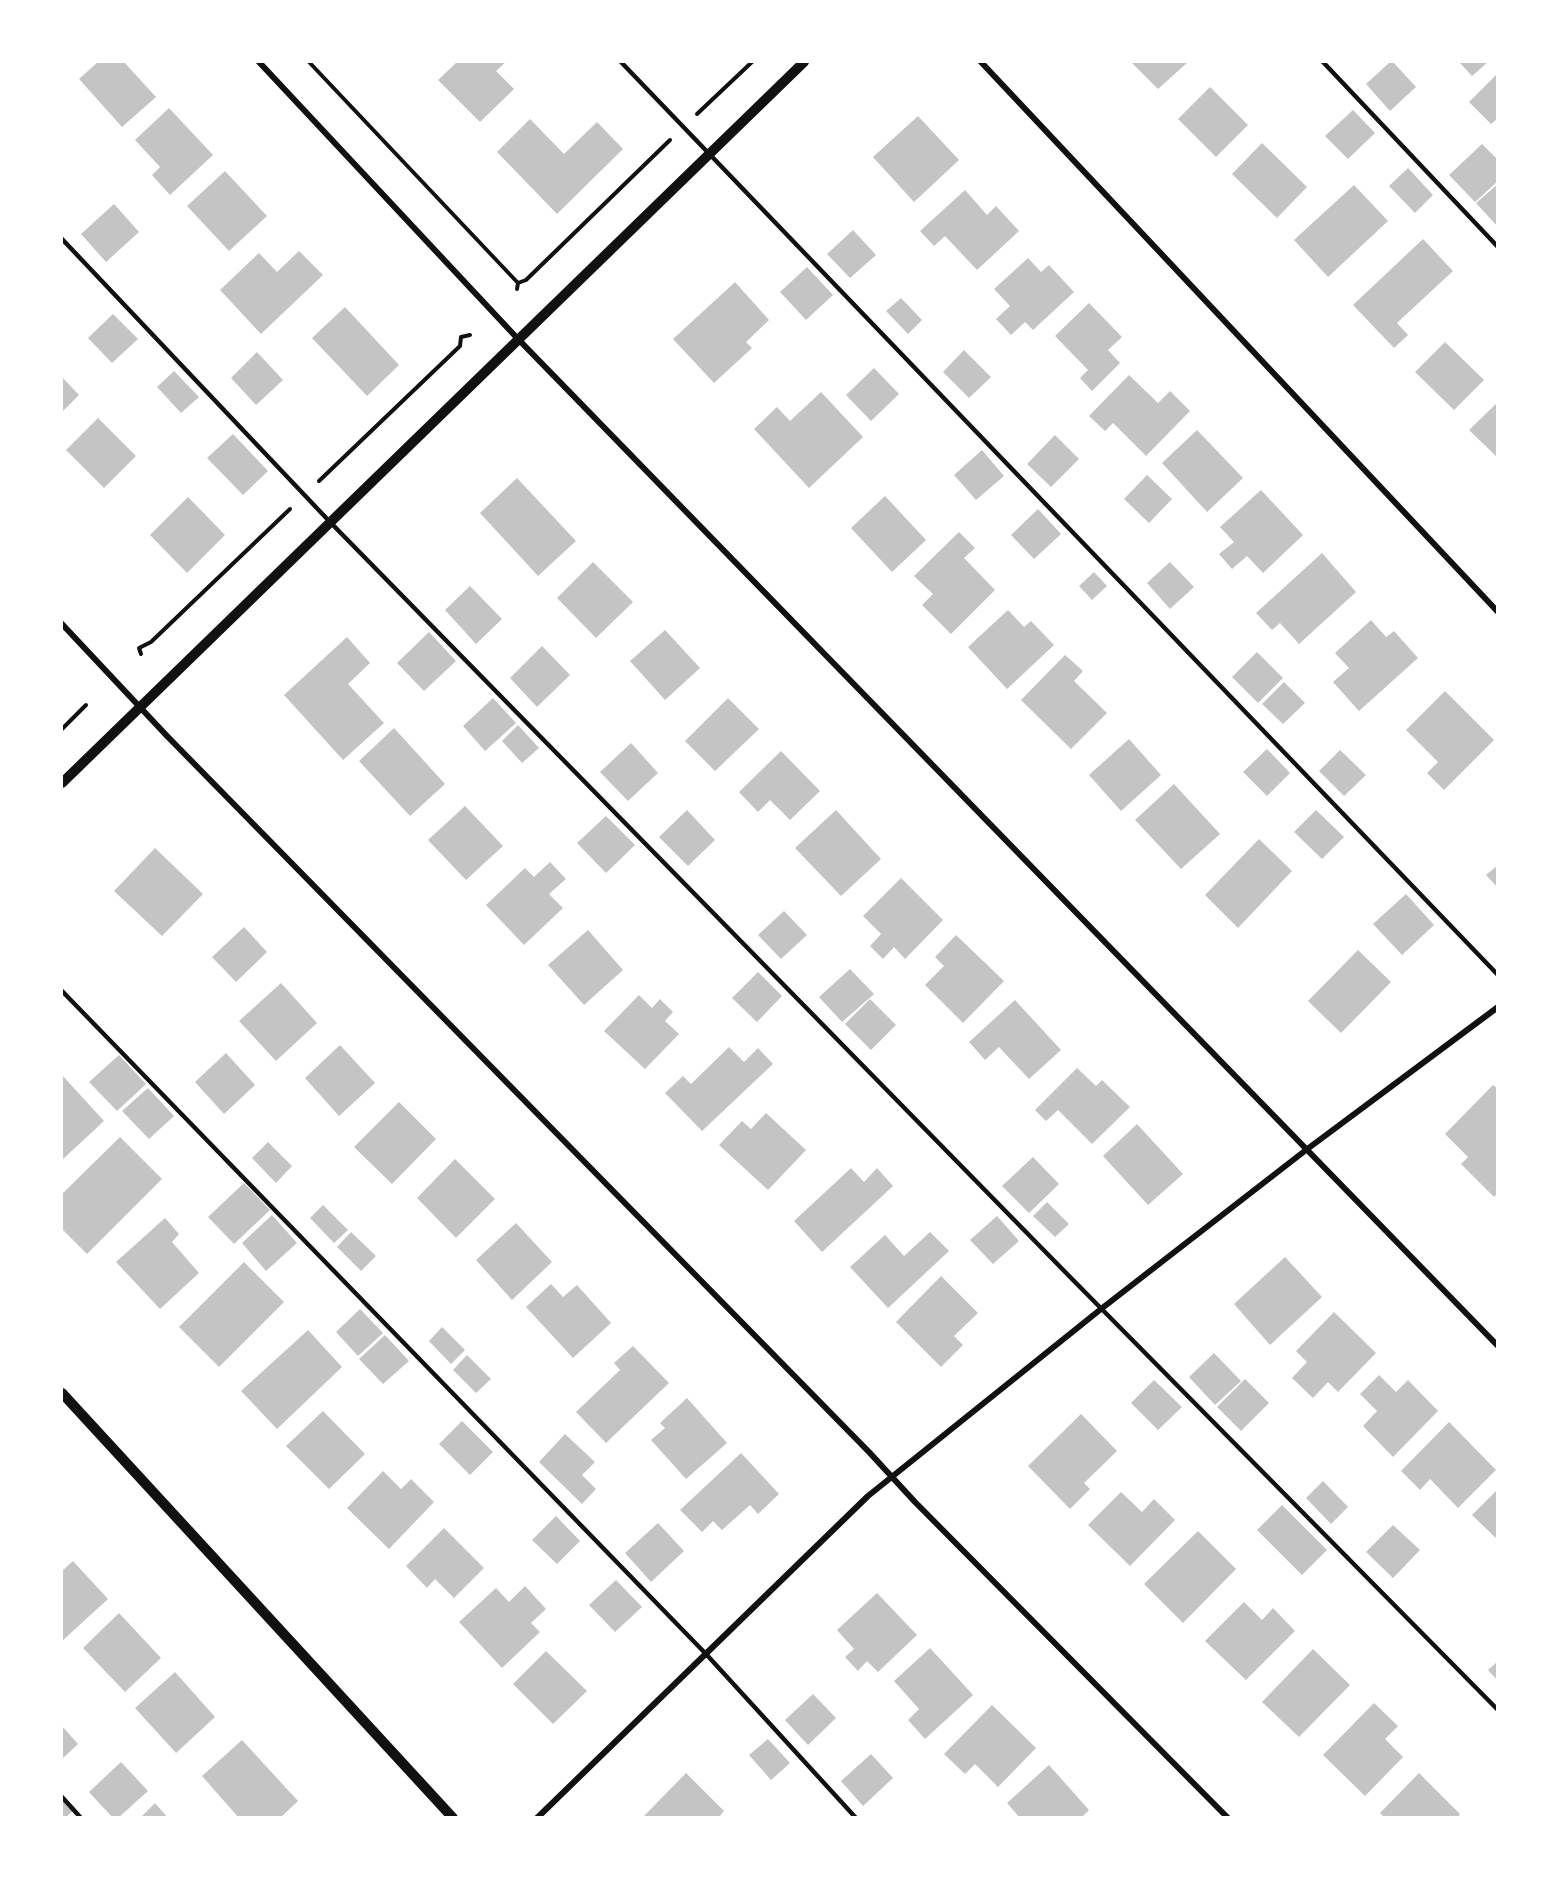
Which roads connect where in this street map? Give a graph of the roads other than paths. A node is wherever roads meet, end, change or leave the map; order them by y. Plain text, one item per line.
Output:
1 (259, 62) edge
2 (621, 62) edge
3 (804, 62) edge
4 (981, 62) edge
5 (1323, 62) edge
6 (709, 154) junction
7 (62, 239) edge
8 (1497, 247) edge
9 (518, 339) junction
10 (330, 522) junction
11 (1497, 612) edge
12 (62, 624) edge
13 (140, 707) junction
14 (62, 783) edge
15 (1497, 975) edge
16 (62, 991) edge
17 (1497, 1007) edge
18 (1306, 1150) junction
19 (1101, 1309) junction
20 (1497, 1346) edge
21 (62, 1393) edge
22 (891, 1477) junction
23 (706, 1654) junction
24 (1497, 1710) edge
25 (62, 1797) edge
26 (81, 1818) edge
27 (453, 1818) edge
28 (537, 1818) edge
29 (856, 1818) edge
30 (1228, 1818) edge

1 - 9 street
2 - 6 lane
3 - 6 street
4 - 11 street
5 - 8 lane
6 - 9 street
6 - 15 lane
7 - 10 lane
9 - 10 street
9 - 18 street
10 - 13 street
10 - 19 lane
12 - 13 street
13 - 14 street
13 - 22 street
16 - 23 lane
17 - 18 street
18 - 19 street
18 - 20 street
19 - 22 street
19 - 24 lane
21 - 27 street
22 - 23 street
22 - 30 street
23 - 28 street
23 - 29 lane
25 - 26 lane

